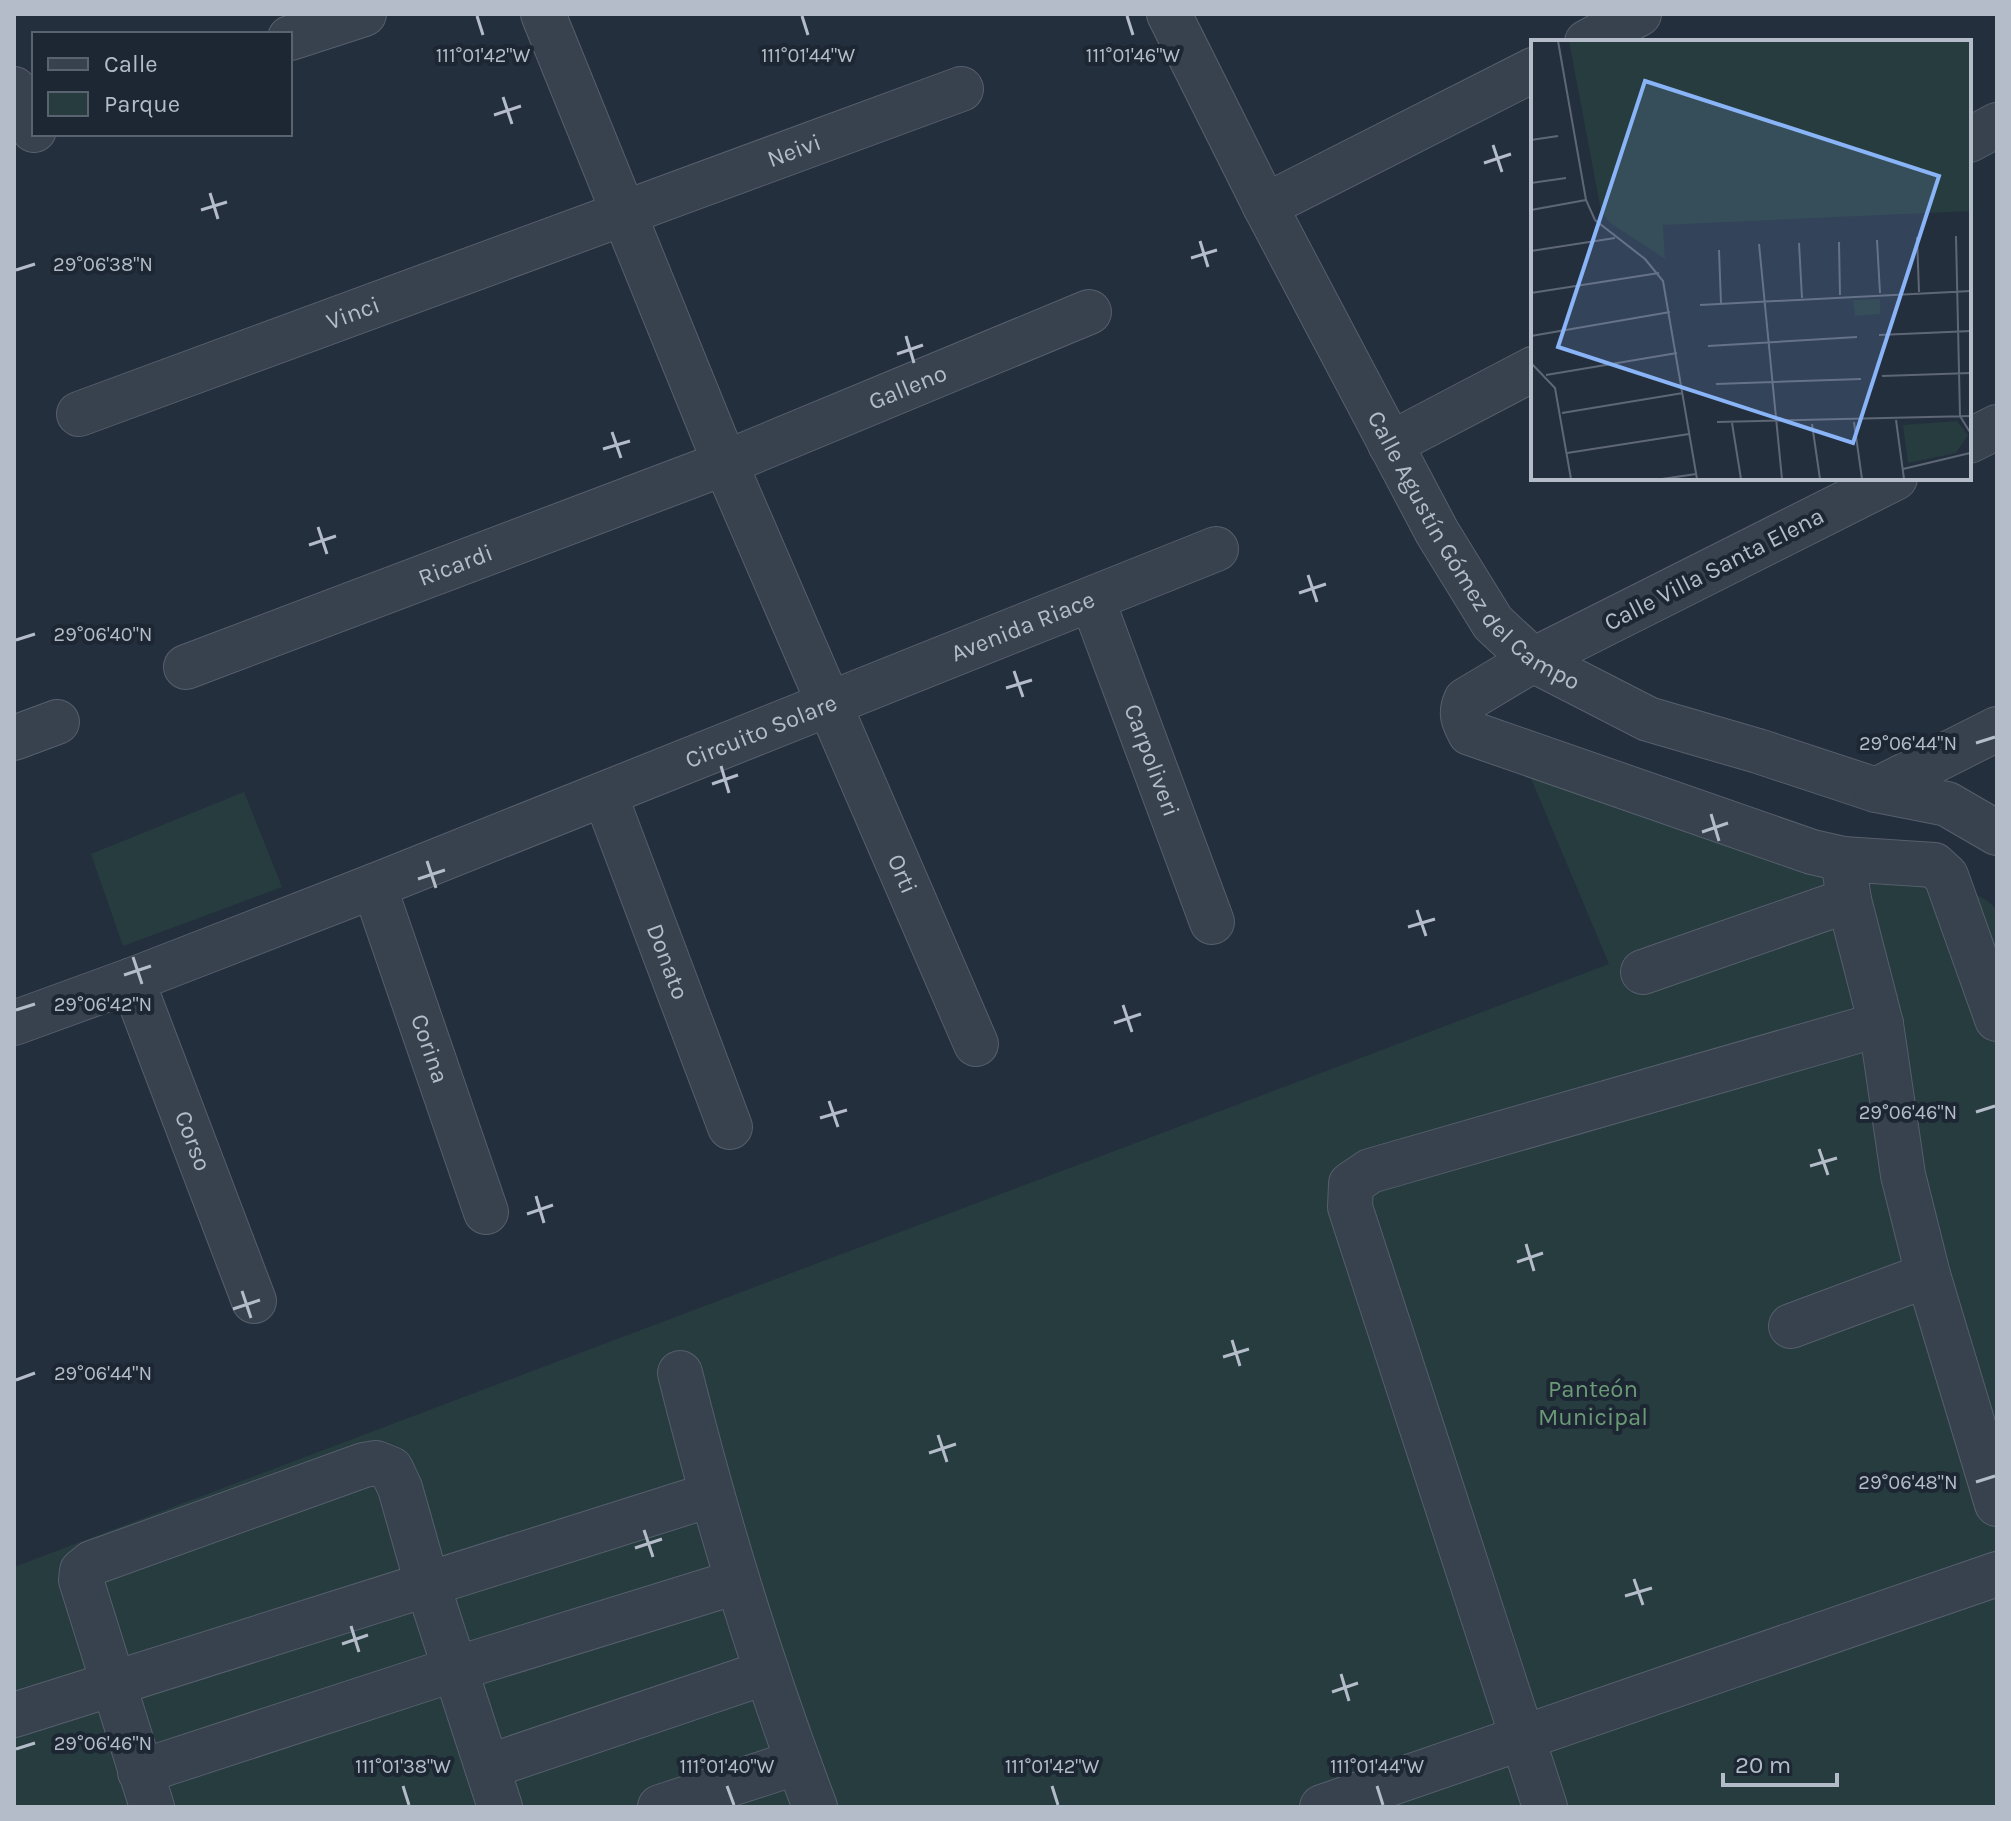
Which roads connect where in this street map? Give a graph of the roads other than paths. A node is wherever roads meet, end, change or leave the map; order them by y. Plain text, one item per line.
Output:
1 (274, 14) edge
2 (364, 14) edge
3 (543, 14) edge
4 (1169, 14) edge
5 (1639, 14) edge
6 (283, 32) edge
7 (292, 37) edge
8 (1591, 40) edge
9 (1531, 71) edge
10 (14, 89) edge
11 (961, 89) dead end
12 (1997, 125) edge
13 (32, 128) edge
14 (32, 133) edge
15 (1971, 139) edge
16 (14, 142) edge
17 (1265, 206) junction
18 (625, 211) junction
19 (1089, 312) dead end
20 (1531, 370) edge
21 (79, 414) dead end
22 (1997, 427) edge
23 (1971, 440) edge
24 (1390, 444) junction
25 (725, 463) junction
26 (1891, 480) edge
27 (1216, 549) dead end
28 (1092, 599) junction
29 (1533, 660) junction
30 (186, 667) dead end
31 (828, 706) junction
32 (57, 722) dead end
33 (1997, 729) edge
34 (14, 738) edge
35 (1876, 790) junction
36 (605, 795) junction
37 (1997, 833) edge
38 (1846, 880) junction
39 (374, 886) junction
40 (1212, 922) dead end
41 (1643, 972) dead end
42 (132, 980) junction
43 (1997, 1019) edge
44 (14, 1023) edge
45 (1881, 1024) junction
46 (976, 1044) dead end
47 (730, 1127) dead end
48 (486, 1212) dead end
49 (1928, 1275) junction
50 (254, 1301) dead end
51 (1791, 1326) dead end
52 (680, 1373) dead end
53 (710, 1495) junction
54 (1997, 1504) edge
55 (1997, 1574) edge
56 (736, 1582) junction
57 (427, 1583) junction
58 (455, 1669) junction
59 (767, 1672) junction
60 (112, 1682) junction
61 (14, 1715) edge
62 (1523, 1738) junction
63 (798, 1762) junction
64 (494, 1787) edge
65 (146, 1790) edge
66 (660, 1807) edge
67 (815, 1807) edge
68 (1322, 1807) edge
69 (1545, 1807) edge

1 - 6 street
2 - 7 street
3 - 18 street, Circuito Solare
4 - 17 street, Calle Agustín Gómez del Campo
5 - 8 street
9 - 17 street
10 - 13 street
11 - 18 street, Neivi
12 - 15 street
14 - 16 street
17 - 24 street, Calle Agustín Gómez del Campo
18 - 21 street, Vinci
18 - 25 street, Circuito Solare
19 - 25 street, Galleno
20 - 24 street
22 - 23 street
24 - 29 street, Calle Agustín Gómez del Campo
25 - 30 street, Ricardi
25 - 31 street, Circuito Solare
26 - 29 street, Calle Villa Santa Elena
27 - 28 street, Avenida Riace
28 - 31 street, Avenida Riace
28 - 40 street, Carpoliveri
29 - 35 street, Calle Agustín Gómez del Campo
29 - 38 street, Calle Villa Santa Elena
31 - 36 street, Circuito Solare
31 - 46 street, Orti
32 - 34 street
33 - 35 street
35 - 37 street, Calle Agustín Gómez del Campo
36 - 39 street, Circuito Solare
36 - 47 street, Donato
38 - 41 street
38 - 43 street
38 - 45 street
39 - 42 street, Circuito Solare
39 - 48 street, Corina
42 - 44 street, Circuito Solare
42 - 50 street, Corso
45 - 49 street
45 - 62 street
49 - 51 street
49 - 54 street
52 - 53 street
53 - 56 street
53 - 57 street
55 - 62 street
56 - 58 street
56 - 59 street
57 - 58 street
57 - 60 street
57 - 60 street
58 - 64 street
58 - 65 street
59 - 63 street
59 - 64 street
60 - 61 street
60 - 65 street
62 - 68 street
62 - 69 street
63 - 66 street
63 - 67 street

